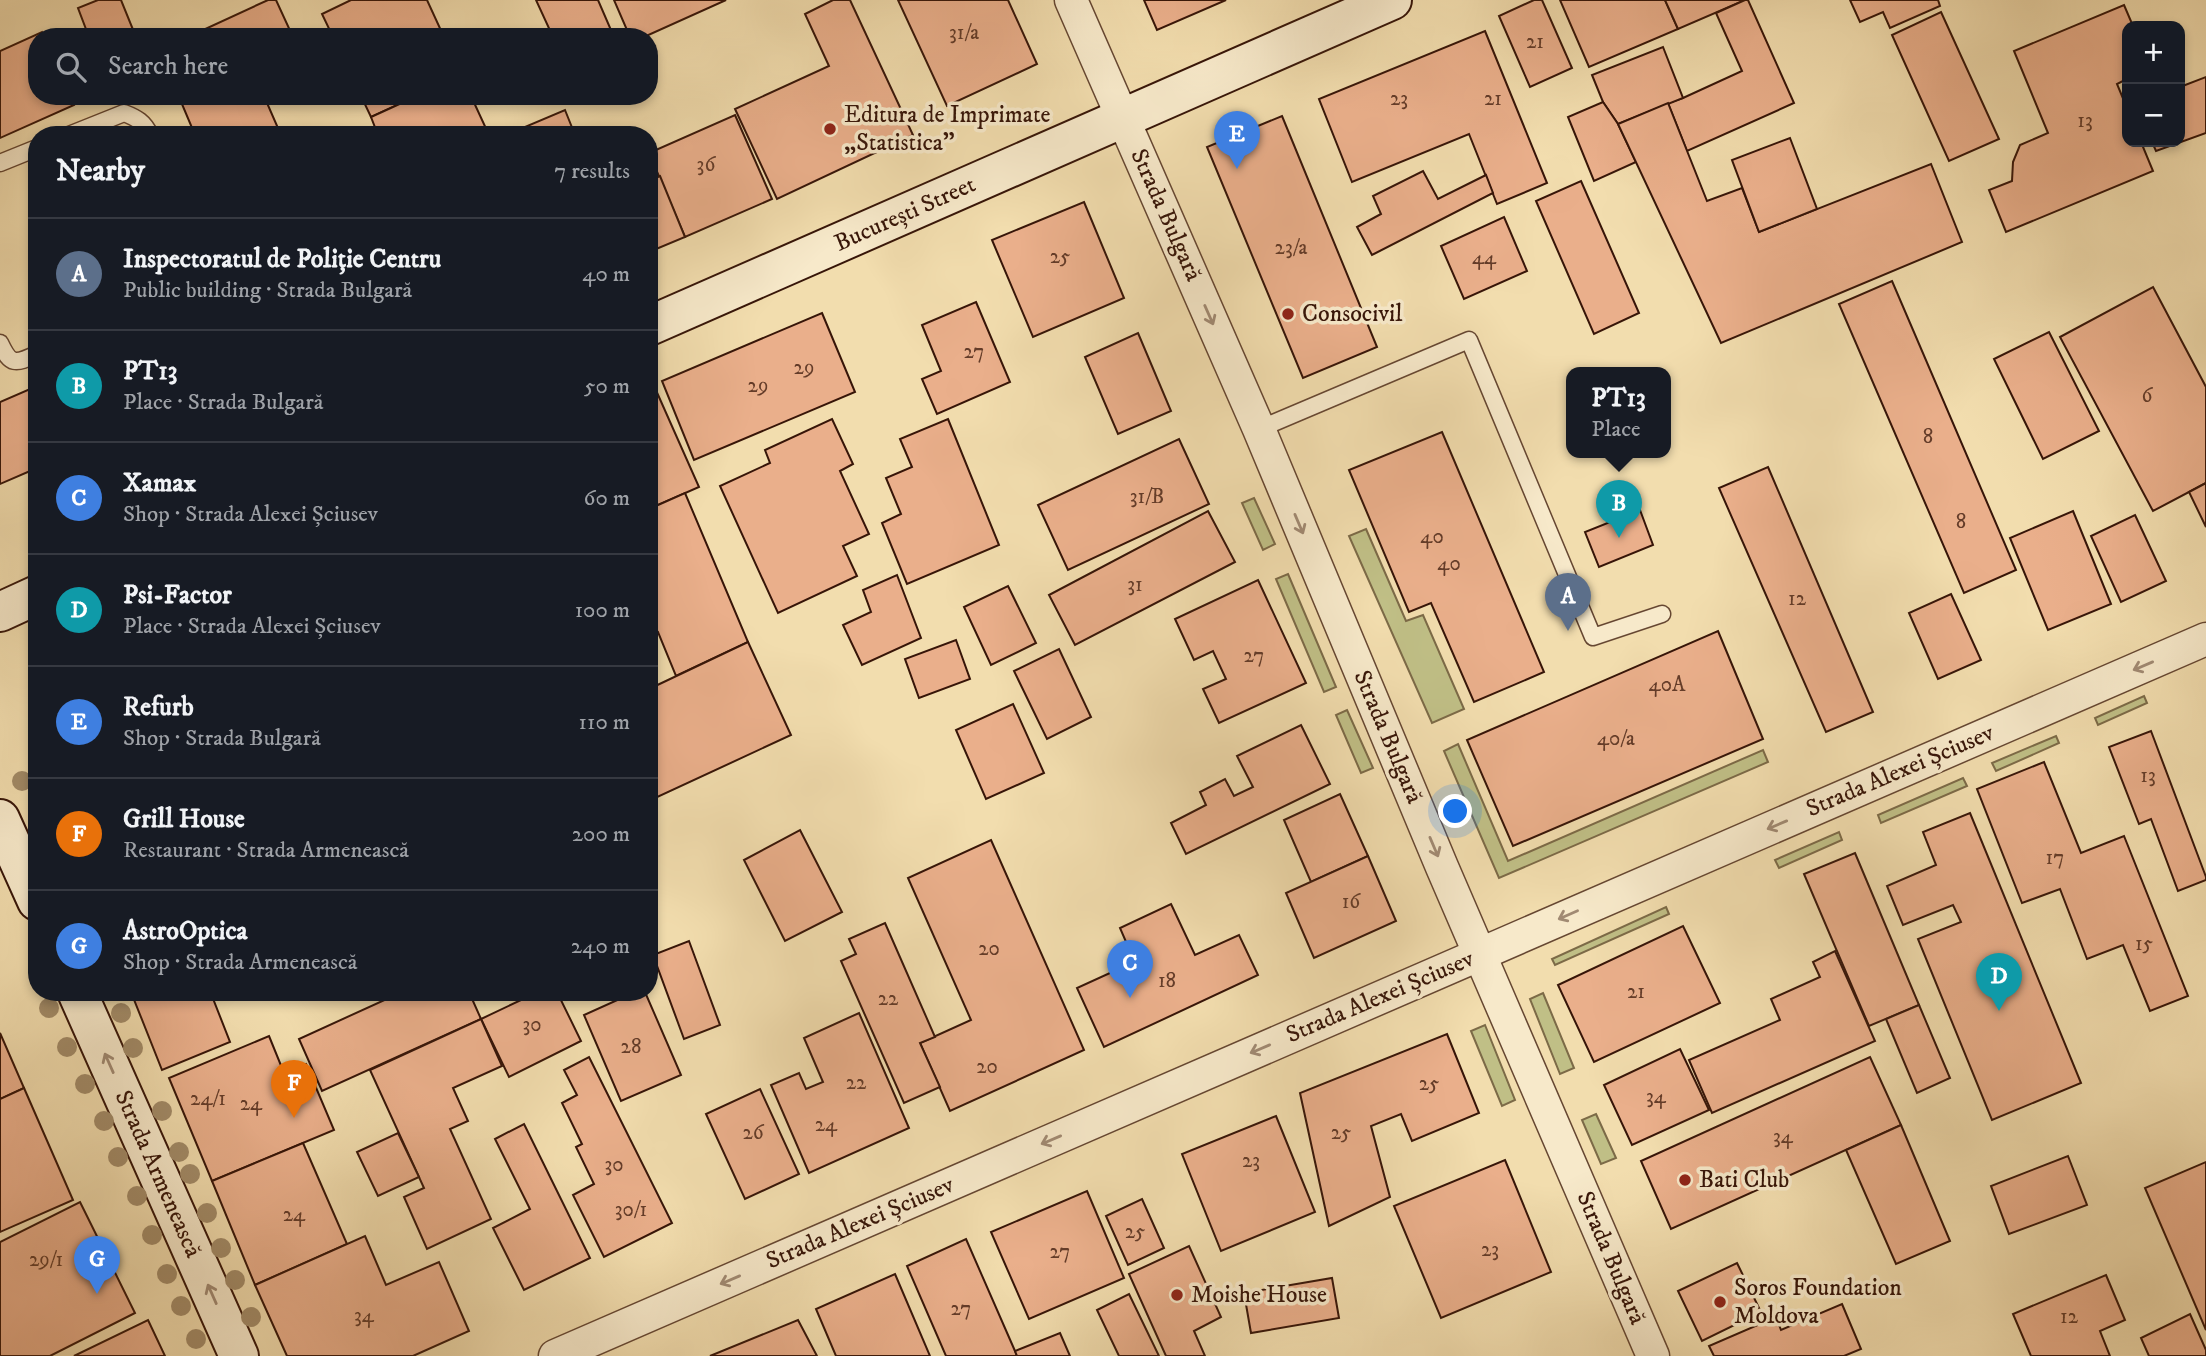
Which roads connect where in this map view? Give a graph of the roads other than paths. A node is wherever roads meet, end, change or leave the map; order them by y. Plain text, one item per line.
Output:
1 (1071, 0) edge
2 (1392, 0) edge
3 (1123, 118) junction
4 (92, 126) edge
5 (146, 126) edge
6 (28, 152) edge
7 (0, 163) edge
8 (658, 322) edge
9 (0, 343) edge
10 (28, 358) edge
11 (1259, 429) junction
12 (28, 600) edge
13 (0, 612) edge
14 (1662, 614) dead end
15 (2206, 639) edge
16 (0, 818) edge
17 (28, 881) edge
18 (1480, 954) junction
19 (81, 1001) edge
20 (239, 1356) edge
21 (555, 1356) edge
22 (1653, 1356) edge

1 - 3 street, Strada Bulgară
2 - 3 main road, București Street
3 - 8 main road, București Street
3 -> 11 street, Strada Bulgară
4 - 5 lane
6 - 7 lane
9 - 10 lane
11 - 14 lane
11 -> 18 street, Strada Bulgară
12 - 13 main road
15 -> 18 street, Strada Alexei Șciusev
16 - 17 main road
18 -> 21 street, Strada Alexei Șciusev
18 - 22 street, Strada Bulgară
20 -> 19 main road, Strada Armenească

